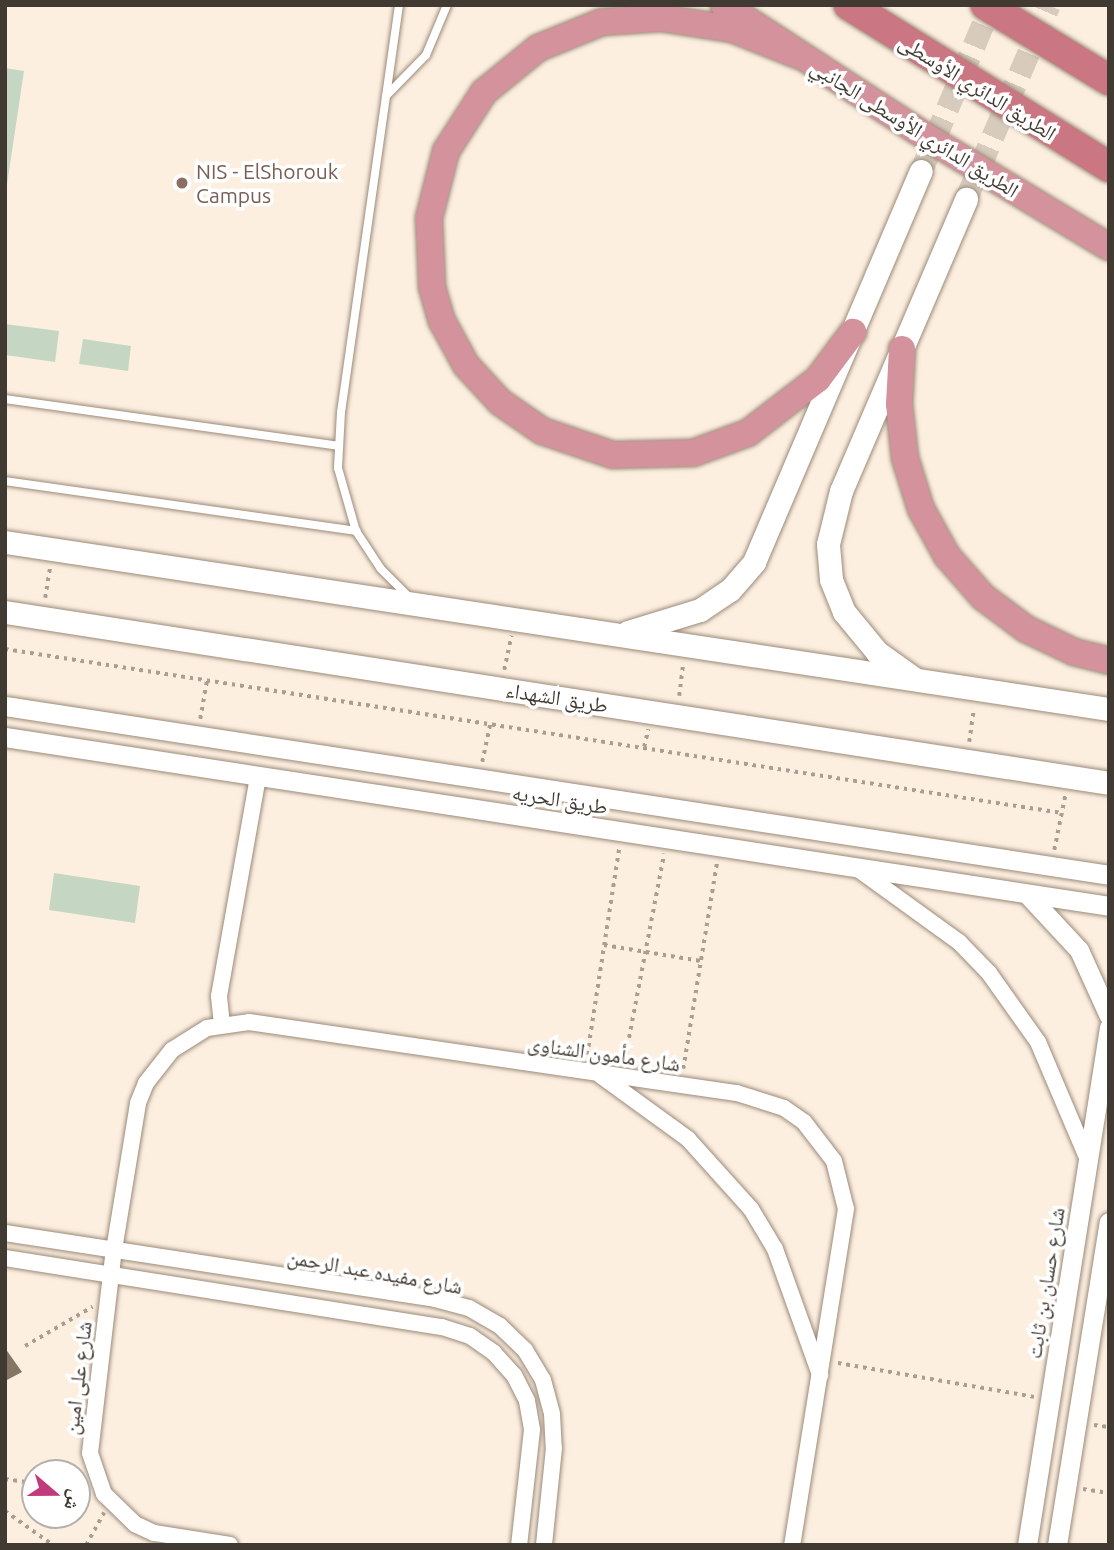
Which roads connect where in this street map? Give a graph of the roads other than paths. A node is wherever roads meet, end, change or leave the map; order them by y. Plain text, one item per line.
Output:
1 (399, 5) edge
2 (447, 5) edge
3 (724, 5) edge
4 (849, 5) edge
5 (986, 5) edge
6 (800, 56) junction
7 (1109, 80) edge
8 (386, 96) junction
9 (1109, 167) edge
10 (921, 171) tunnel mouth
11 (966, 199) tunnel mouth
12 (1109, 247) edge
13 (853, 332) junction
14 (902, 349) junction
15 (5, 399) edge
16 (338, 446) junction
17 (5, 481) edge
18 (356, 531) junction
19 (5, 541) edge
20 (415, 605) junction
21 (5, 612) edge
22 (614, 635) junction
23 (1109, 661) edge
24 (921, 683) junction
25 (5, 706) edge
26 (1109, 709) edge
27 (5, 737) edge
28 (258, 776) junction
29 (1109, 783) edge
30 (856, 868) junction
31 (1109, 874) edge
32 (1027, 894) junction
33 (1109, 906) edge
34 (1109, 1016) edge
35 (222, 1025) junction
36 (1109, 1027) edge
37 (591, 1072) junction
38 (1088, 1160) junction
39 (1109, 1222) edge
40 (5, 1233) edge
41 (114, 1250) junction
42 (5, 1258) edge
43 (111, 1273) junction
44 (821, 1377) junction
45 (230, 1545) edge
46 (519, 1545) edge
47 (544, 1545) edge
48 (792, 1545) edge
49 (1027, 1545) edge
50 (1057, 1545) edge

1 - 8 lane
2 - 8 lane
3 - 6 highway, الطريق الدائري الأوسطى الجانبي
4 - 9 highway, الطريق الدائري الأوسطى
5 - 7 highway
6 - 12 highway, الطريق الدائري الأوسطى الجانبي
6 - 13 highway
8 - 16 lane
10 - 13 main road
11 - 14 main road
13 - 22 main road
14 - 23 highway
14 - 24 main road
15 - 16 lane
16 - 18 lane
17 - 18 lane
18 - 20 lane
19 - 20 main road
20 - 22 main road
21 - 29 main road, طريق الشهداء
22 - 24 main road
24 - 26 main road
25 - 31 street, طريق الحريه
27 - 28 street, طريق الحريه
28 - 30 street, طريق الحريه
28 - 35 street
30 - 32 street, طريق الحريه
30 - 38 street
32 - 33 street, طريق الحريه
32 - 34 street
35 - 37 street, شارع مأمون الشناوى
35 - 41 street, شارع مأمون الشناوى
36 - 38 street, شارع حسان بن ثابت
37 - 44 street
37 - 44 street, شارع مأمون الشناوى
38 - 49 street, شارع حسان بن ثابت
39 - 50 street
40 - 41 street, شارع مفيده عبد الرحمن
41 - 43 street, شارع على امين
41 - 47 street, شارع مفيده عبد الرحمن
42 - 43 street, شارع مفيده عبد الرحمن
43 - 45 street, شارع على امين
43 - 46 street, شارع مفيده عبد الرحمن
44 - 48 street, شارع مأمون الشناوى

